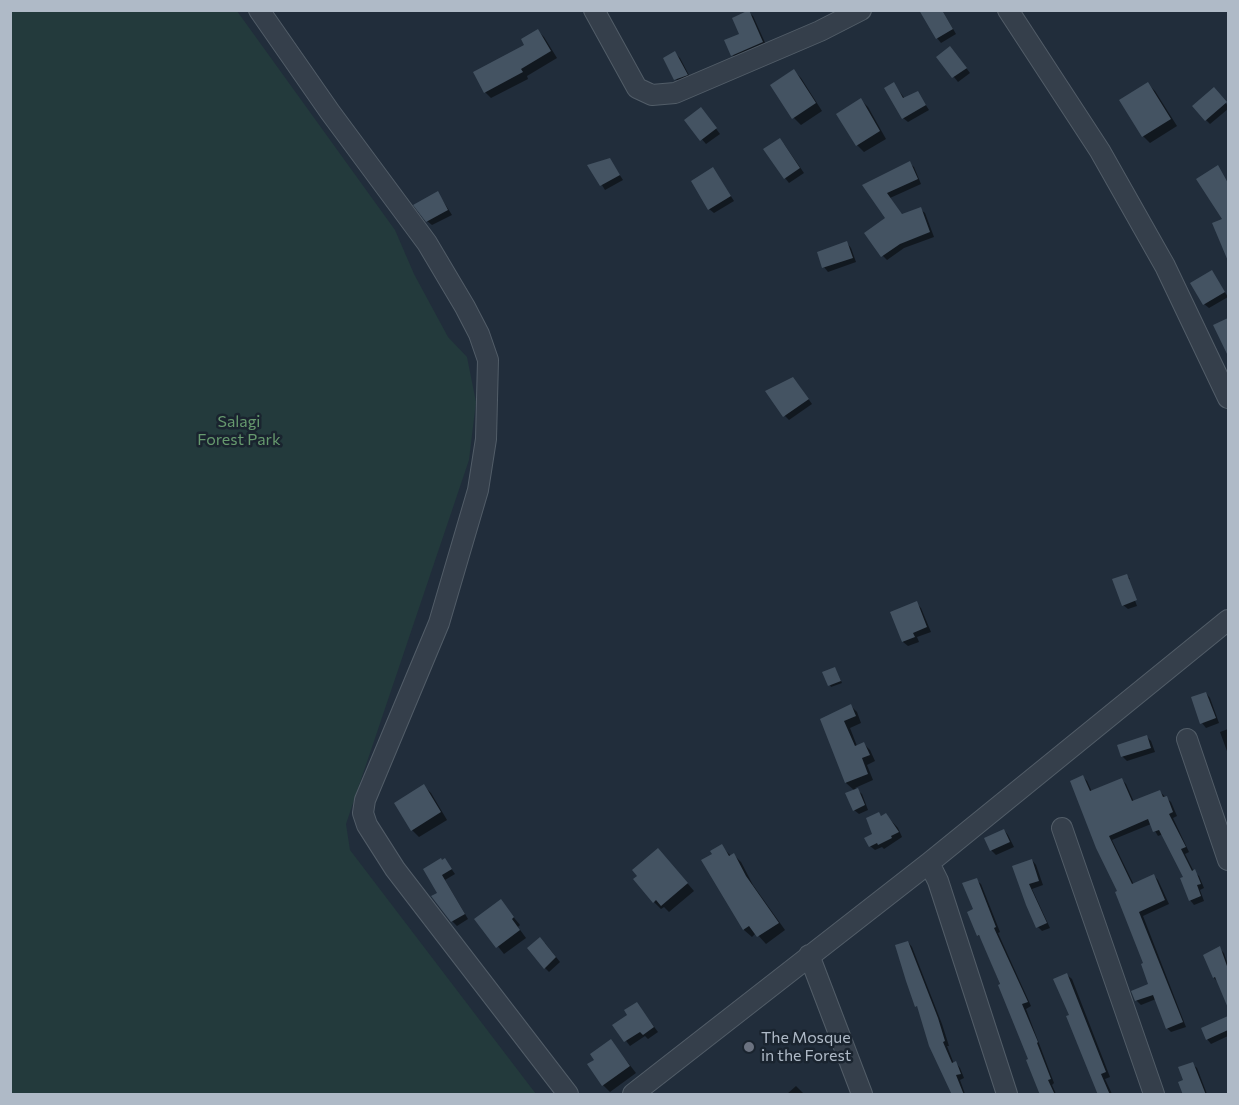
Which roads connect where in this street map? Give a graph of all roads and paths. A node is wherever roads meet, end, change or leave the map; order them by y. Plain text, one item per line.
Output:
1 (259, 10) edge
2 (594, 10) edge
3 (861, 10) edge
4 (1012, 12) edge
5 (1228, 398) edge
6 (1228, 620) edge
7 (1187, 739) dead end
8 (1062, 828) dead end
9 (1228, 860) edge
10 (929, 863) junction
11 (809, 955) junction
12 (568, 1095) edge
13 (633, 1095) edge
14 (862, 1095) edge
15 (1007, 1095) edge
16 (1154, 1095) edge

1 - 12 street
2 - 3 street
4 - 5 street
6 - 10 street
7 - 9 street
8 - 16 street
10 - 11 street
10 - 15 street
11 - 13 street
11 - 14 street

